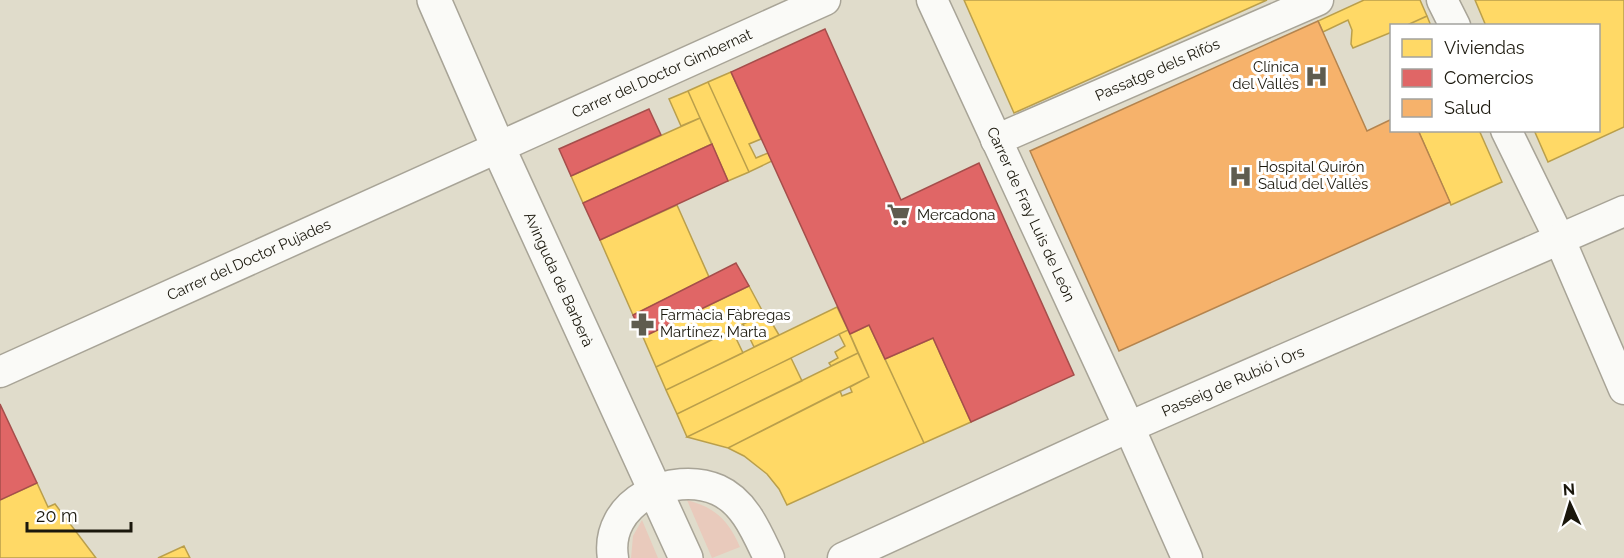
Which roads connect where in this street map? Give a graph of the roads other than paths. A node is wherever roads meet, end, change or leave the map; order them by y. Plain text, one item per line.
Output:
1 (434, 0) edge
2 (825, 0) edge
3 (932, 0) edge
4 (1317, 0) edge
5 (1442, 0) edge
6 (1454, 24) edge
7 (1507, 132) edge
8 (996, 140) junction
9 (498, 147) junction
10 (1624, 211) edge
11 (1560, 240) junction
12 (0, 372) edge
13 (1624, 389) edge
14 (1129, 427) junction
15 (655, 489) junction
16 (613, 558) edge
17 (686, 558) edge
18 (770, 558) edge
19 (843, 558) edge
20 (1187, 558) edge

1 - 9 street, Avinguda de Barberà
2 - 9 street, Carrer del Doctor Gimbernat
3 - 8 street, Carrer de Fray Luis de León
4 - 8 street, Passatge dels Rifós
5 - 6 street
7 - 11 street
8 - 14 street, Carrer de Fray Luis de León
9 - 12 street, Carrer del Doctor Pujades
9 - 15 street, Avinguda de Barberà
10 - 11 street, Passeig de Rubió i Ors
11 - 13 street
11 - 14 street, Passeig de Rubió i Ors
14 - 19 street, Passeig de Rubió i Ors
14 - 20 street, Carrer de Fray Luis de León
15 - 16 street
15 - 17 street, Avinguda de Barberà
15 - 18 street

